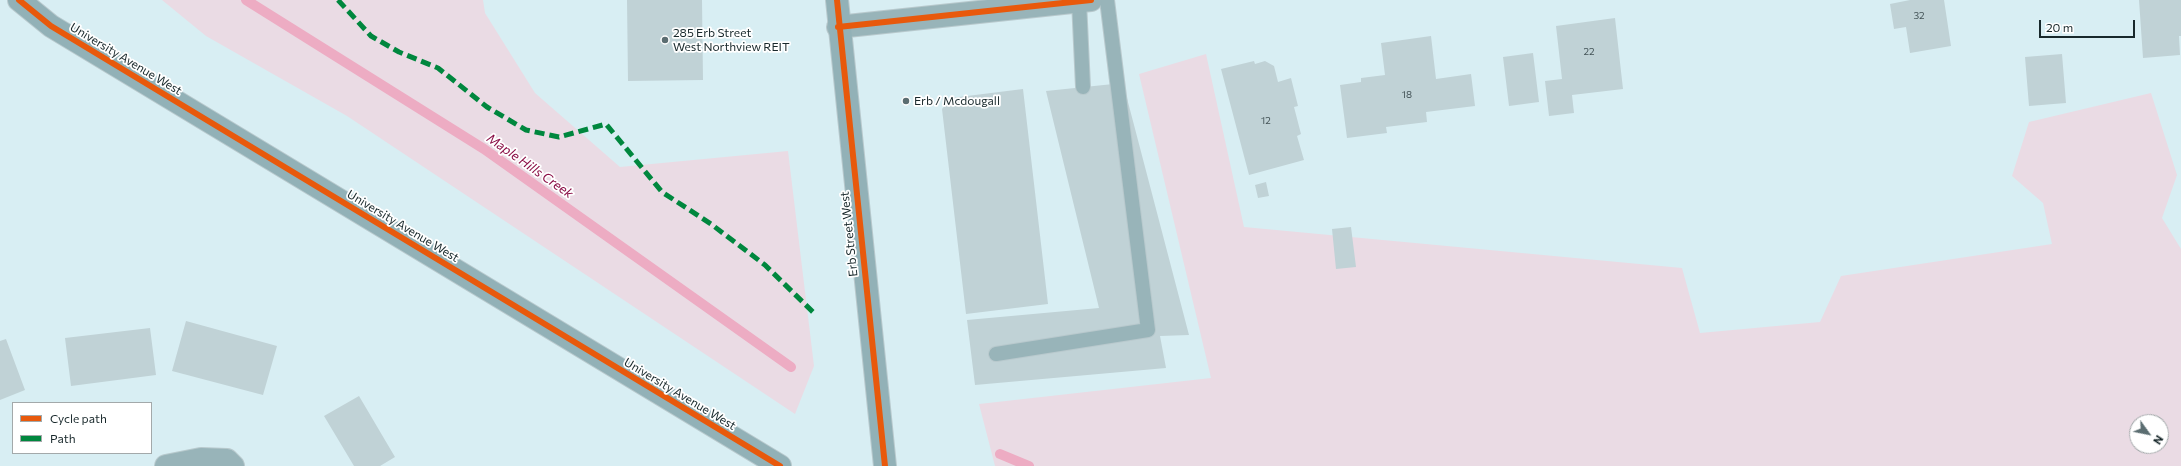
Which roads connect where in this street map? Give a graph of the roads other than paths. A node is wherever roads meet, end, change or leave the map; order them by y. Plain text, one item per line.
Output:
1 (18, 0) edge
2 (837, 0) edge
3 (1108, 0) edge
4 (1085, 1) edge
5 (838, 27) junction
6 (1083, 87) dead end
7 (996, 354) dead end
8 (166, 466) edge
9 (233, 466) edge
10 (780, 466) edge
11 (885, 466) edge

1 - 10 main road, University Avenue West
2 - 5 main road, Erb Street West
3 - 7 lane
4 - 5 street
4 - 6 lane
5 - 11 main road, Erb Street West
8 - 9 street

